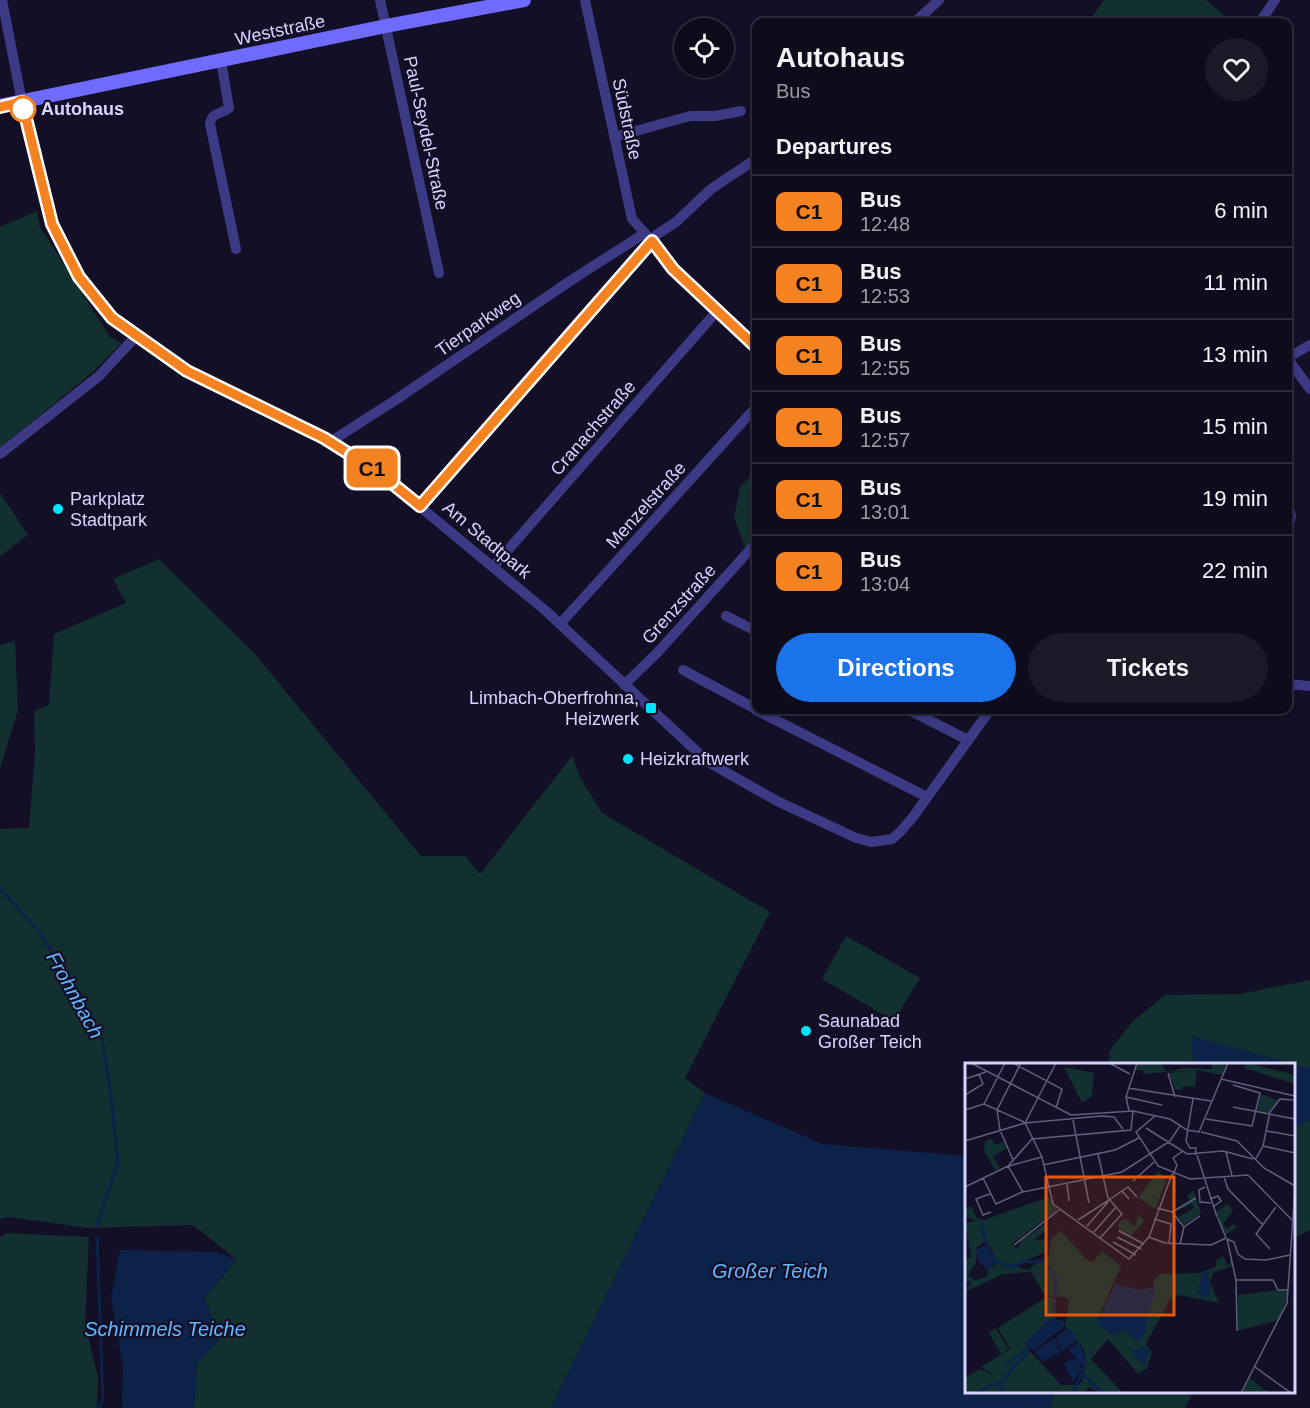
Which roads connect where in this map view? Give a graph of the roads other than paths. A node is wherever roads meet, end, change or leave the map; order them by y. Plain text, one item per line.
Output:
1 (2, 0) edge
2 (380, 0) edge
3 (524, 0) edge
4 (585, 0) edge
5 (939, 0) edge
6 (1275, 0) edge
7 (919, 18) edge
8 (1263, 18) edge
9 (386, 26) junction
10 (221, 61) junction
11 (22, 102) junction
12 (0, 106) edge
13 (741, 111) dead end
14 (614, 137) junction
15 (752, 162) edge
16 (649, 238) junction
17 (236, 249) dead end
18 (439, 273) dead end
19 (717, 311) junction
20 (137, 335) junction
21 (752, 343) edge
22 (1310, 345) edge
23 (1292, 355) edge
24 (1292, 365) edge
25 (1310, 389) edge
26 (752, 411) edge
27 (330, 442) junction
28 (0, 454) edge
29 (420, 506) junction
30 (752, 556) edge
31 (493, 567) junction
32 (726, 616) dead end
33 (560, 624) junction
34 (752, 629) edge
35 (683, 670) dead end
36 (1292, 684) edge
37 (624, 685) junction
38 (1310, 686) edge
39 (752, 707) edge
40 (766, 714) edge
41 (917, 714) edge
42 (987, 714) edge
43 (968, 740) junction
44 (927, 797) junction

1 - 11 street, Am Stadtpark
2 - 9 street, Paul-Seydel-Straße
3 - 9 main road, Weststraße
4 - 14 street, Südstraße
5 - 7 street
6 - 8 street
9 - 10 main road, Weststraße
9 - 18 street, Paul-Seydel-Straße
10 - 11 main road, Weststraße
10 - 17 street, Weststraße
11 - 12 main road, Weststraße
11 - 20 street, Am Stadtpark
13 - 14 street
14 - 16 street, Südstraße
15 - 16 street
16 - 19 street, Südstraße
16 - 27 street, Tierparkweg
16 - 29 street
19 - 21 street, Südstraße
19 - 31 street, Cranachstraße
20 - 27 street, Am Stadtpark
20 - 28 street
22 - 23 street
24 - 25 street
26 - 33 street, Menzelstraße
27 - 29 street, Am Stadtpark
29 - 31 street, Am Stadtpark
30 - 37 street, Grenzstraße
31 - 33 street, Am Stadtpark
32 - 34 street
33 - 37 street, Am Stadtpark
35 - 39 street
36 - 38 street
37 - 44 street, Am Stadtpark
40 - 44 street
41 - 43 street
42 - 43 street, Am Stadtpark
43 - 44 street, Am Stadtpark

